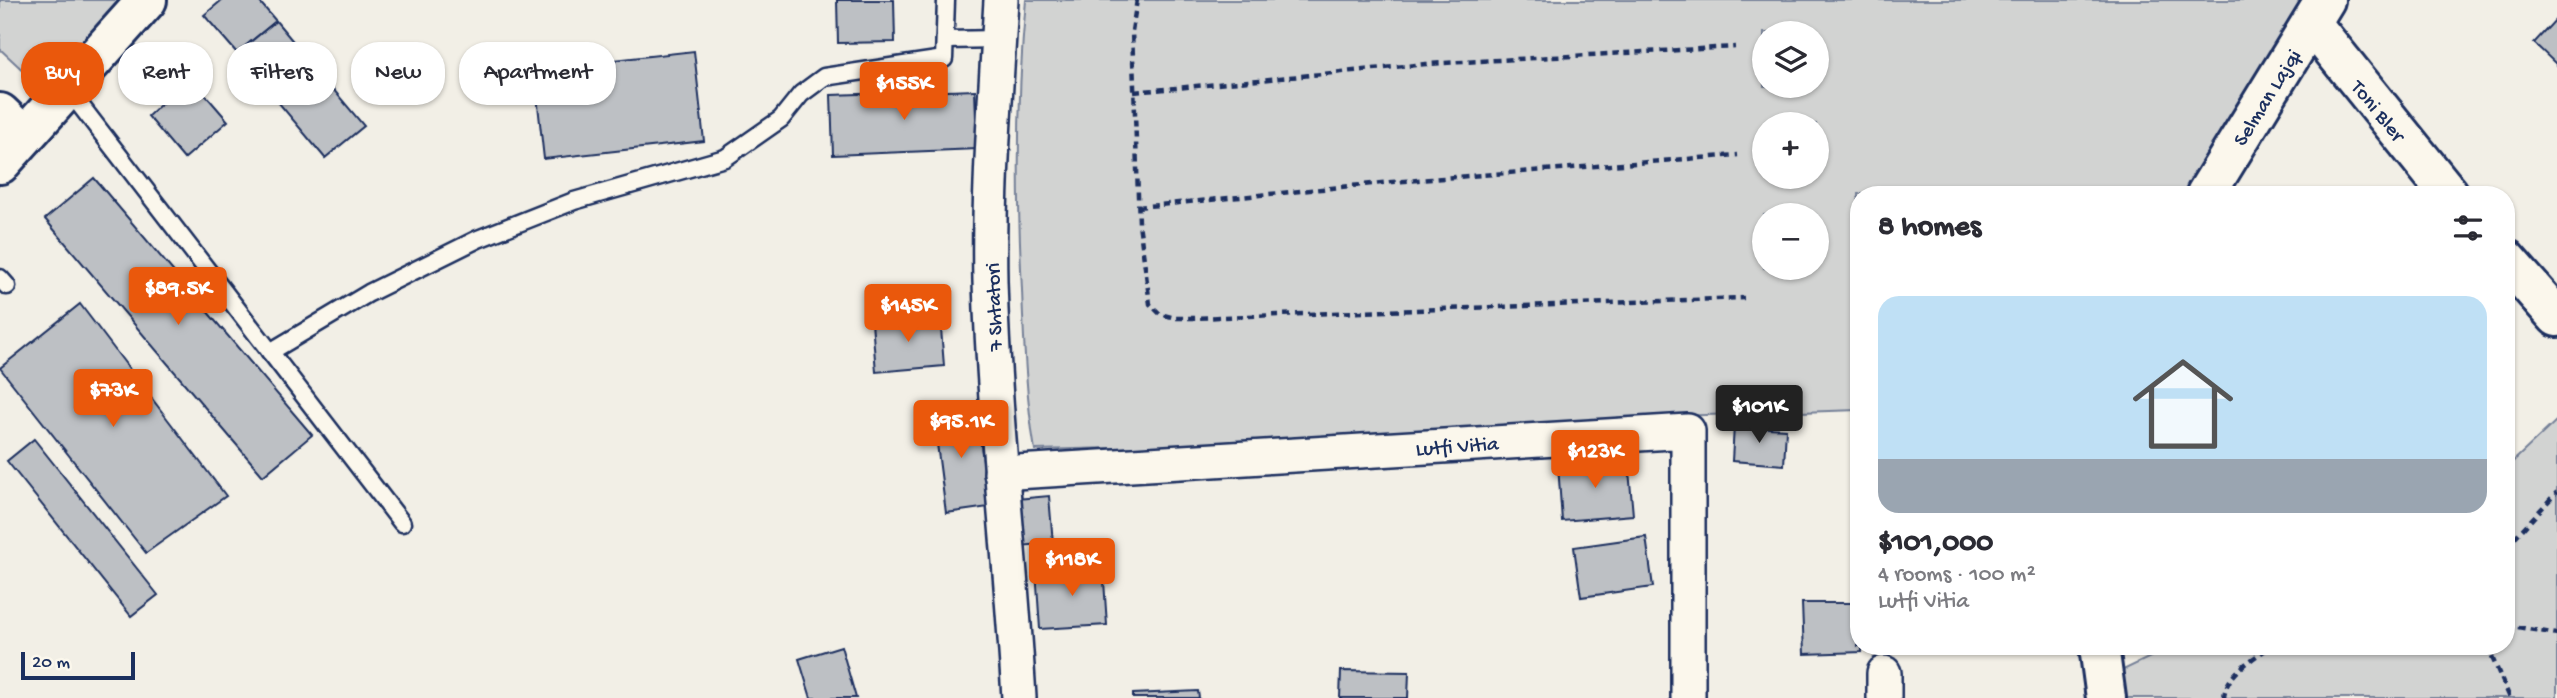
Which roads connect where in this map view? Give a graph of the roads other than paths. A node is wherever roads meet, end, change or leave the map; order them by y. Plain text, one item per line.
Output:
1 (147, 0) edge
2 (946, 0) edge
3 (1001, 0) edge
4 (2318, 12) edge
5 (999, 39) junction
6 (944, 40) junction
7 (104, 48) edge
8 (47, 105) edge
9 (79, 105) edge
10 (8, 137) edge
11 (2211, 186) edge
12 (2443, 186) edge
13 (2515, 269) edge
14 (2557, 317) edge
15 (270, 352) junction
16 (1001, 473) junction
17 (402, 523) dead end
18 (2100, 655) edge
19 (1019, 698) edge
20 (1688, 698) edge
21 (2106, 698) edge

1 - 7 street
2 - 6 lane
3 - 5 street, 7 Shtatori
4 - 11 street, Selman Lajqi
4 - 12 street, Toni Bler
5 - 6 lane
5 - 16 street, 7 Shtatori
6 - 15 lane
8 - 10 street
9 - 15 lane
13 - 14 street
15 - 17 lane
16 - 19 street, 7 Shtatori
16 - 20 street, Lutfi Vitia
18 - 21 street

